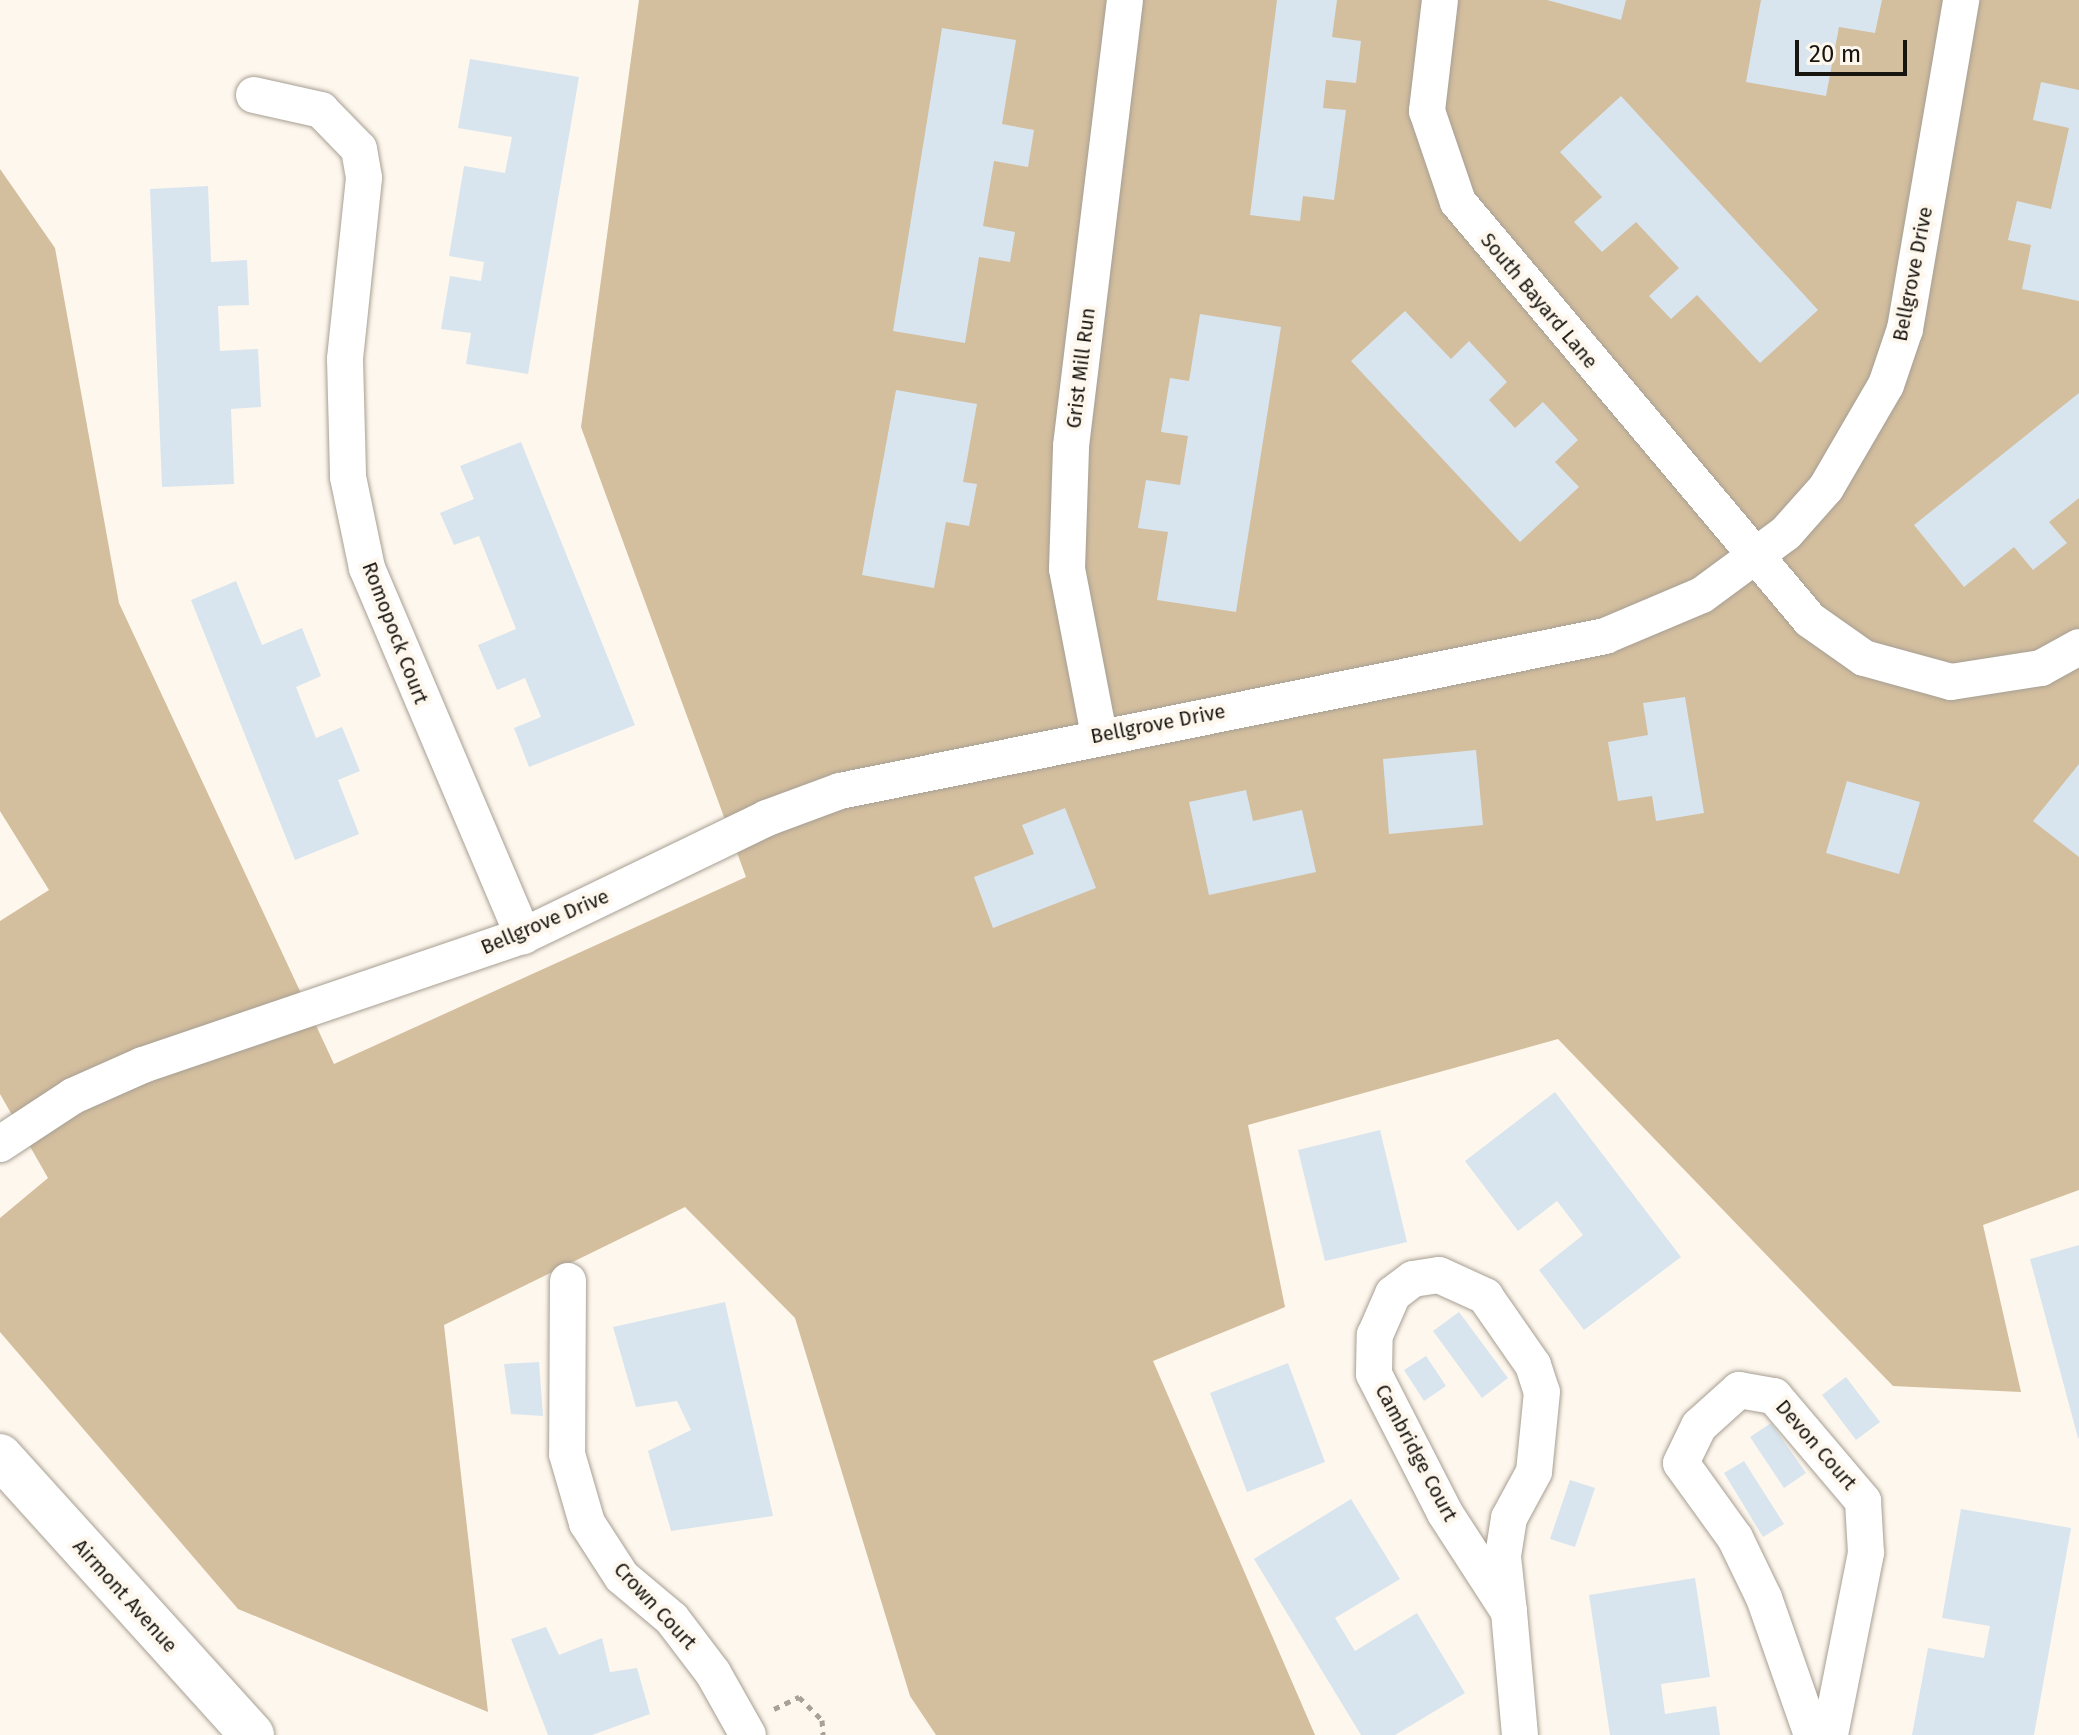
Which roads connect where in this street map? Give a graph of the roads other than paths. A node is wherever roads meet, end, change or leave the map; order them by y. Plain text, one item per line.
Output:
1 (1125, 0) edge
2 (1440, 0) edge
3 (1961, 0) edge
4 (254, 95) dead end
5 (1753, 561) junction
6 (2079, 647) edge
7 (1099, 735) junction
8 (523, 936) junction
9 (0, 1144) edge
10 (568, 1281) dead end
11 (0, 1456) edge
12 (1509, 1612) junction
13 (746, 1732) edge
14 (252, 1735) edge
15 (1520, 1735) edge
16 (1812, 1735) edge
17 (1830, 1735) edge

1 - 7 street, Grist Mill Run
2 - 5 street, South Bayard Lane
3 - 5 street, Bellgrove Drive
4 - 8 street, Romopock Court
5 - 6 street, South Bayard Lane
5 - 7 street, Bellgrove Drive
7 - 8 street, Bellgrove Drive
8 - 9 street, Bellgrove Drive
10 - 13 street, Crown Court
11 - 14 street, Airmont Avenue
12 - 12 street, Cambridge Court
12 - 15 street, Cambridge Court
16 - 17 street, Devon Court

